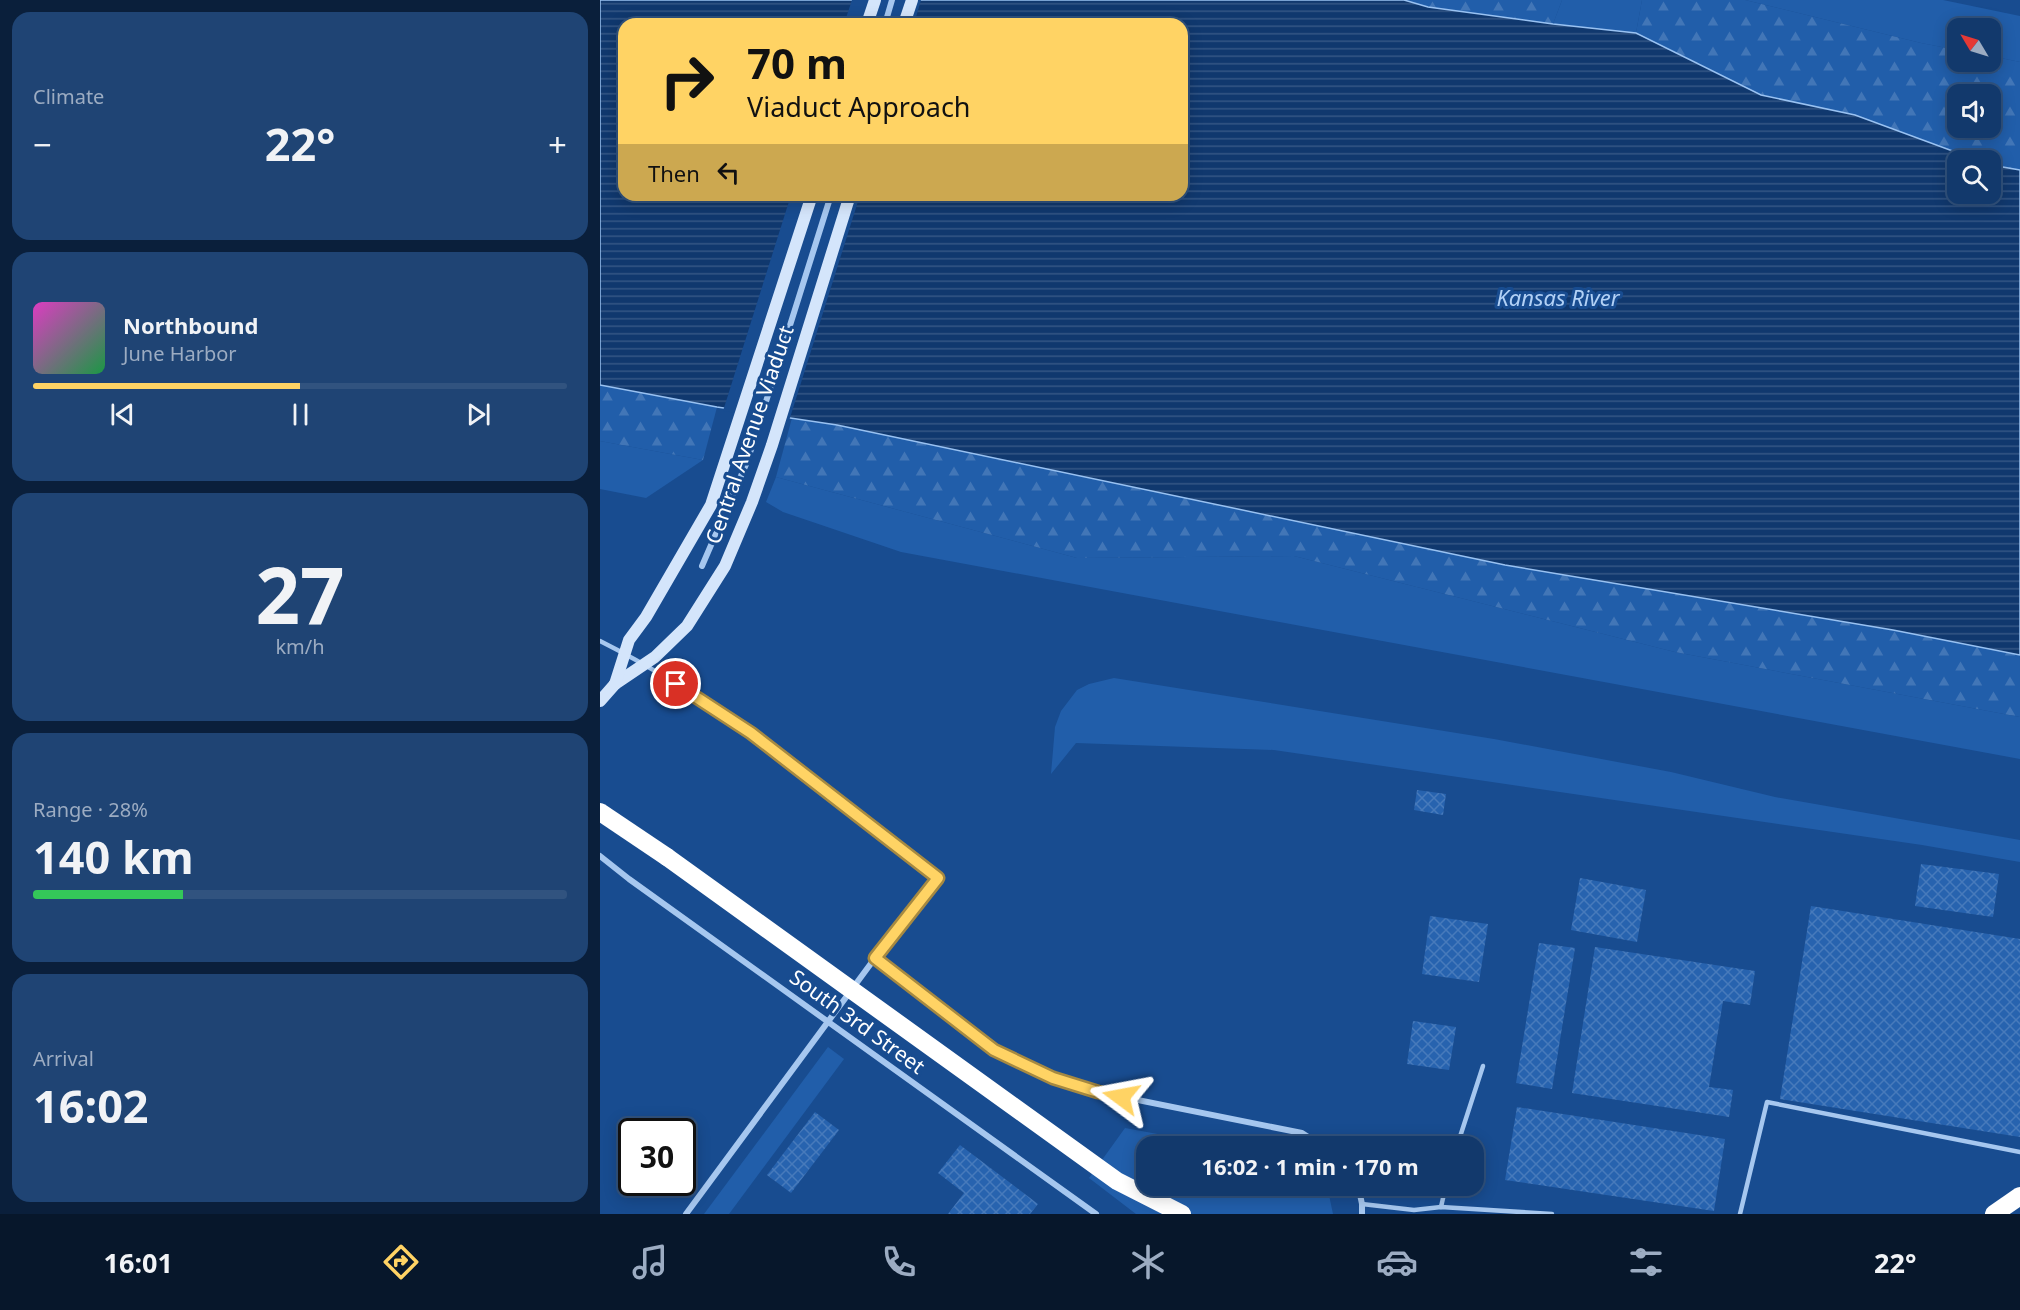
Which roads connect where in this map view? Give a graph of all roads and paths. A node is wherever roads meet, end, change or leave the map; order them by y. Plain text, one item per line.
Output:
1 (875, 0) edge
2 (892, 0) edge
3 (912, 0) edge
4 (869, 18) edge
5 (887, 18) edge
6 (906, 18) edge
7 (810, 201) edge
8 (829, 201) edge
9 (848, 201) edge
10 (702, 566) dead end
11 (600, 641) edge
12 (615, 684) junction
13 (600, 701) edge
14 (600, 812) edge
15 (600, 856) edge
16 (875, 958) junction
17 (1483, 1066) dead end
18 (1307, 1136) edge
19 (1460, 1136) edge
20 (2020, 1152) edge
21 (1360, 1196) edge
22 (1443, 1196) edge
23 (2020, 1196) edge
24 (1362, 1204) junction
25 (1441, 1206) junction
26 (686, 1214) edge
27 (1096, 1214) edge
28 (1182, 1214) edge
29 (1362, 1214) edge
30 (1552, 1214) edge
31 (1740, 1214) edge
32 (1994, 1214) edge

1 - 4 main road
2 - 5 street
3 - 6 main road
7 - 12 main road, Central Avenue Viaduct, bridge
8 - 10 street
9 - 12 main road, Central Avenue Viaduct, bridge
11 - 16 lane
12 - 13 main road, Central Avenue Viaduct
14 - 28 highway, bridge
15 - 27 street, South 3rd Street, bridge
16 - 18 street
16 - 26 street
17 - 19 lane
20 - 31 lane
21 - 24 street
22 - 25 lane
23 - 32 highway
24 - 25 lane
24 - 29 street
25 - 30 lane

